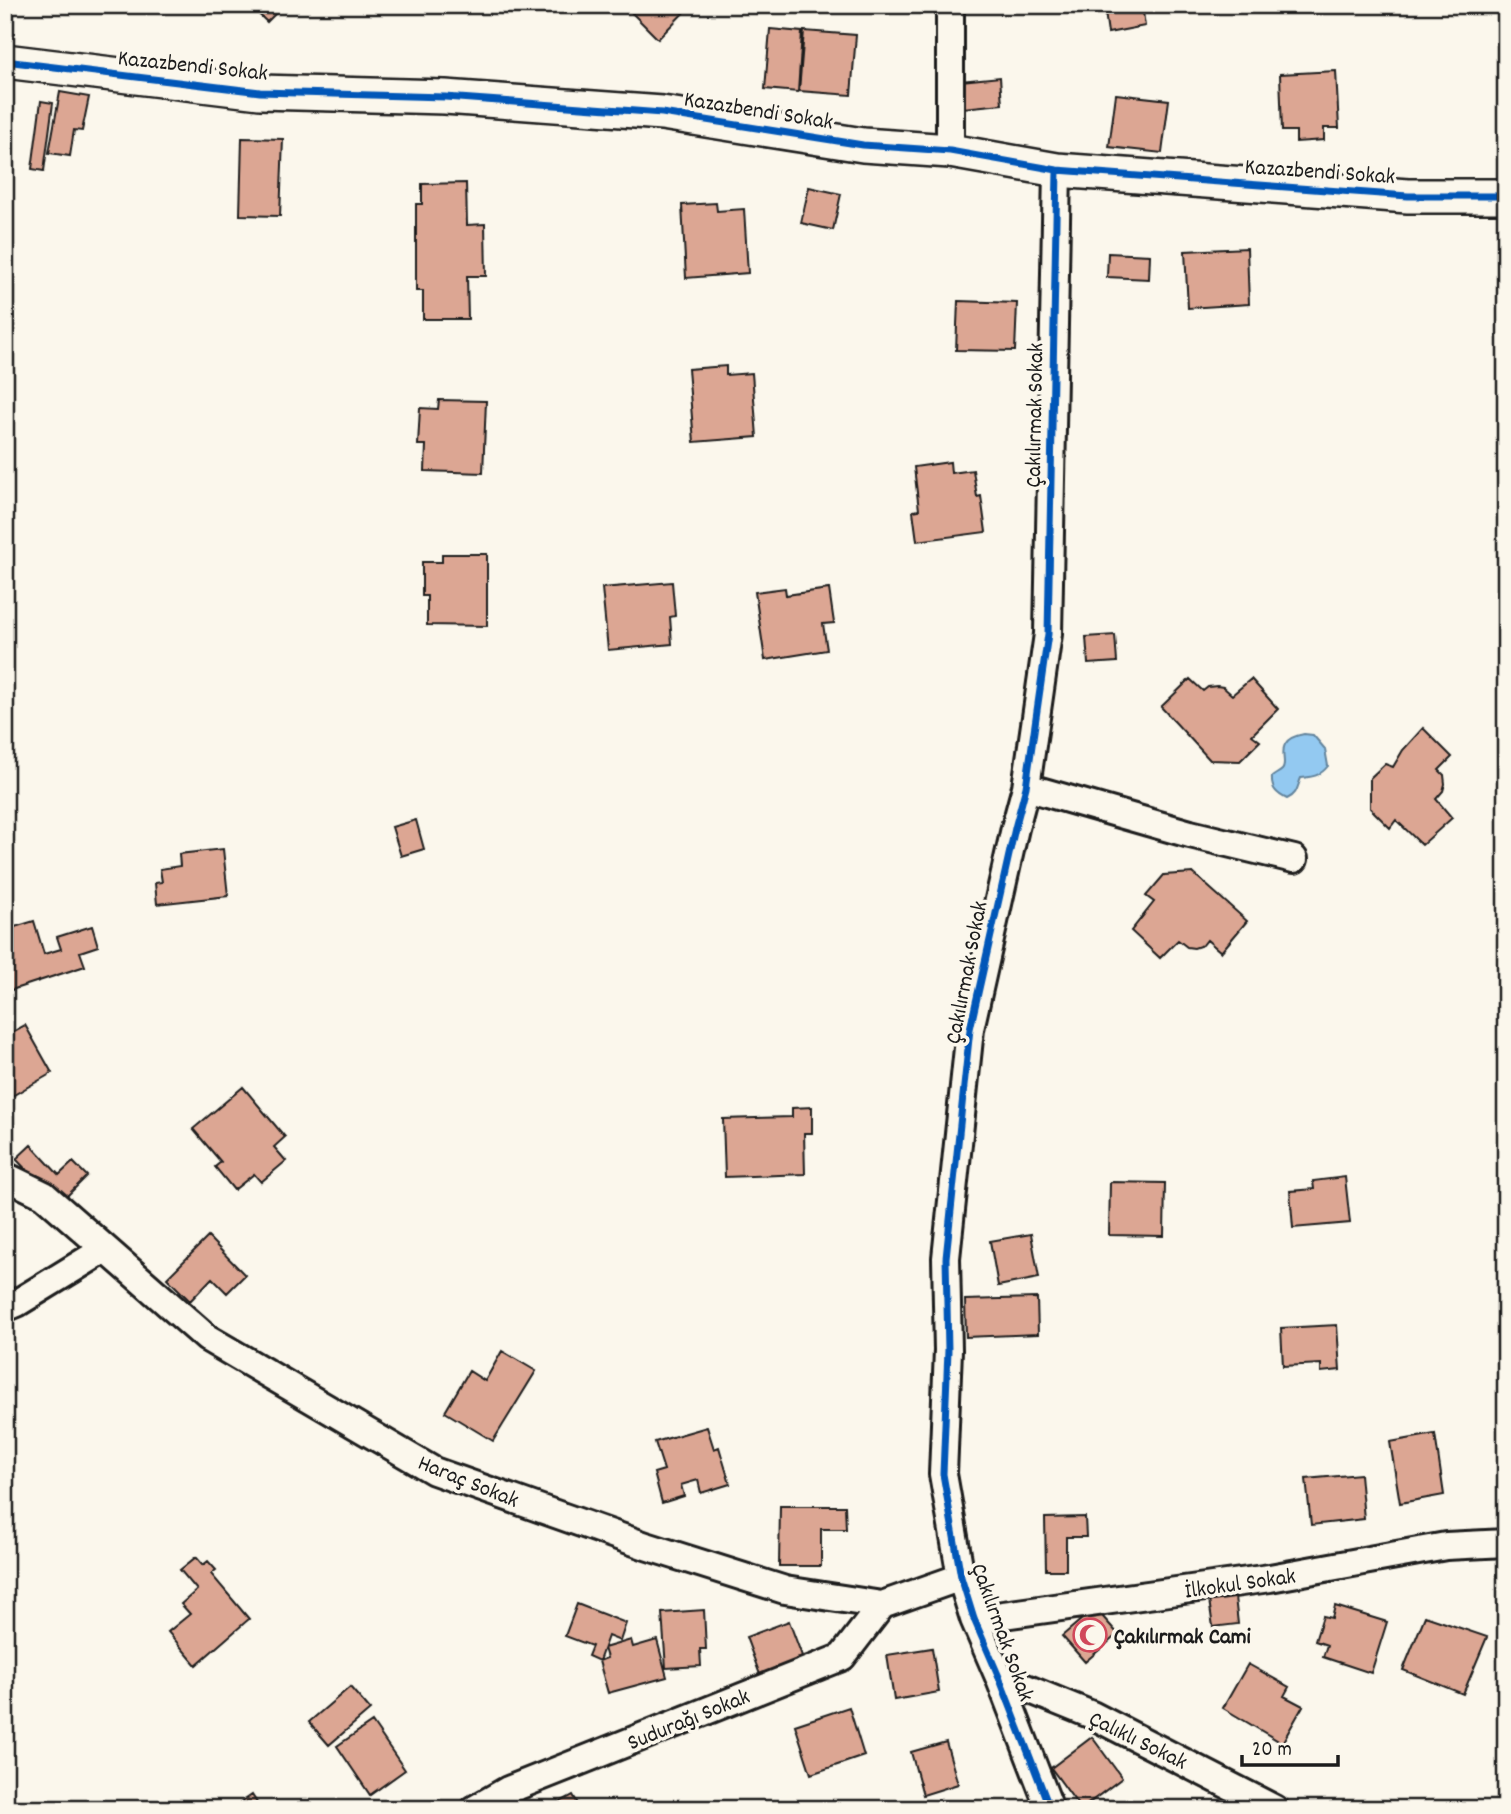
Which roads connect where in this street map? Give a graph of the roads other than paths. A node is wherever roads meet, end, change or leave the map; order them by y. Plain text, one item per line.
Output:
1 (950, 5) edge
2 (5, 61) edge
3 (950, 151) junction
4 (1057, 170) junction
5 (1506, 196) edge
6 (1026, 787) junction
7 (1294, 859) dead end
8 (5, 1176) edge
9 (105, 1248) junction
10 (5, 1308) edge
11 (1506, 1543) edge
12 (961, 1577) junction
13 (882, 1605) junction
14 (974, 1619) junction
15 (999, 1677) junction
16 (475, 1809) edge
17 (1050, 1809) edge
18 (1275, 1809) edge

1 - 3 street
2 - 3 street, Kazazbendi Sokak
3 - 4 street, Kazazbendi Sokak
4 - 5 street, Kazazbendi Sokak
4 - 6 street, Çakılırmak Sokak
6 - 7 street
6 - 12 street, Çakılırmak Sokak
8 - 9 street, Haraç Sokak
9 - 10 street
9 - 13 street, Haraç Sokak
11 - 14 street, İlkokul Sokak
12 - 13 street, Haraç Sokak
12 - 14 street, Çakılırmak Sokak
13 - 16 street, Sudurağı Sokak
14 - 15 street, Çakılırmak Sokak
15 - 17 street, Çakılırmak Sokak
15 - 18 street, Çalıklı Sokak

